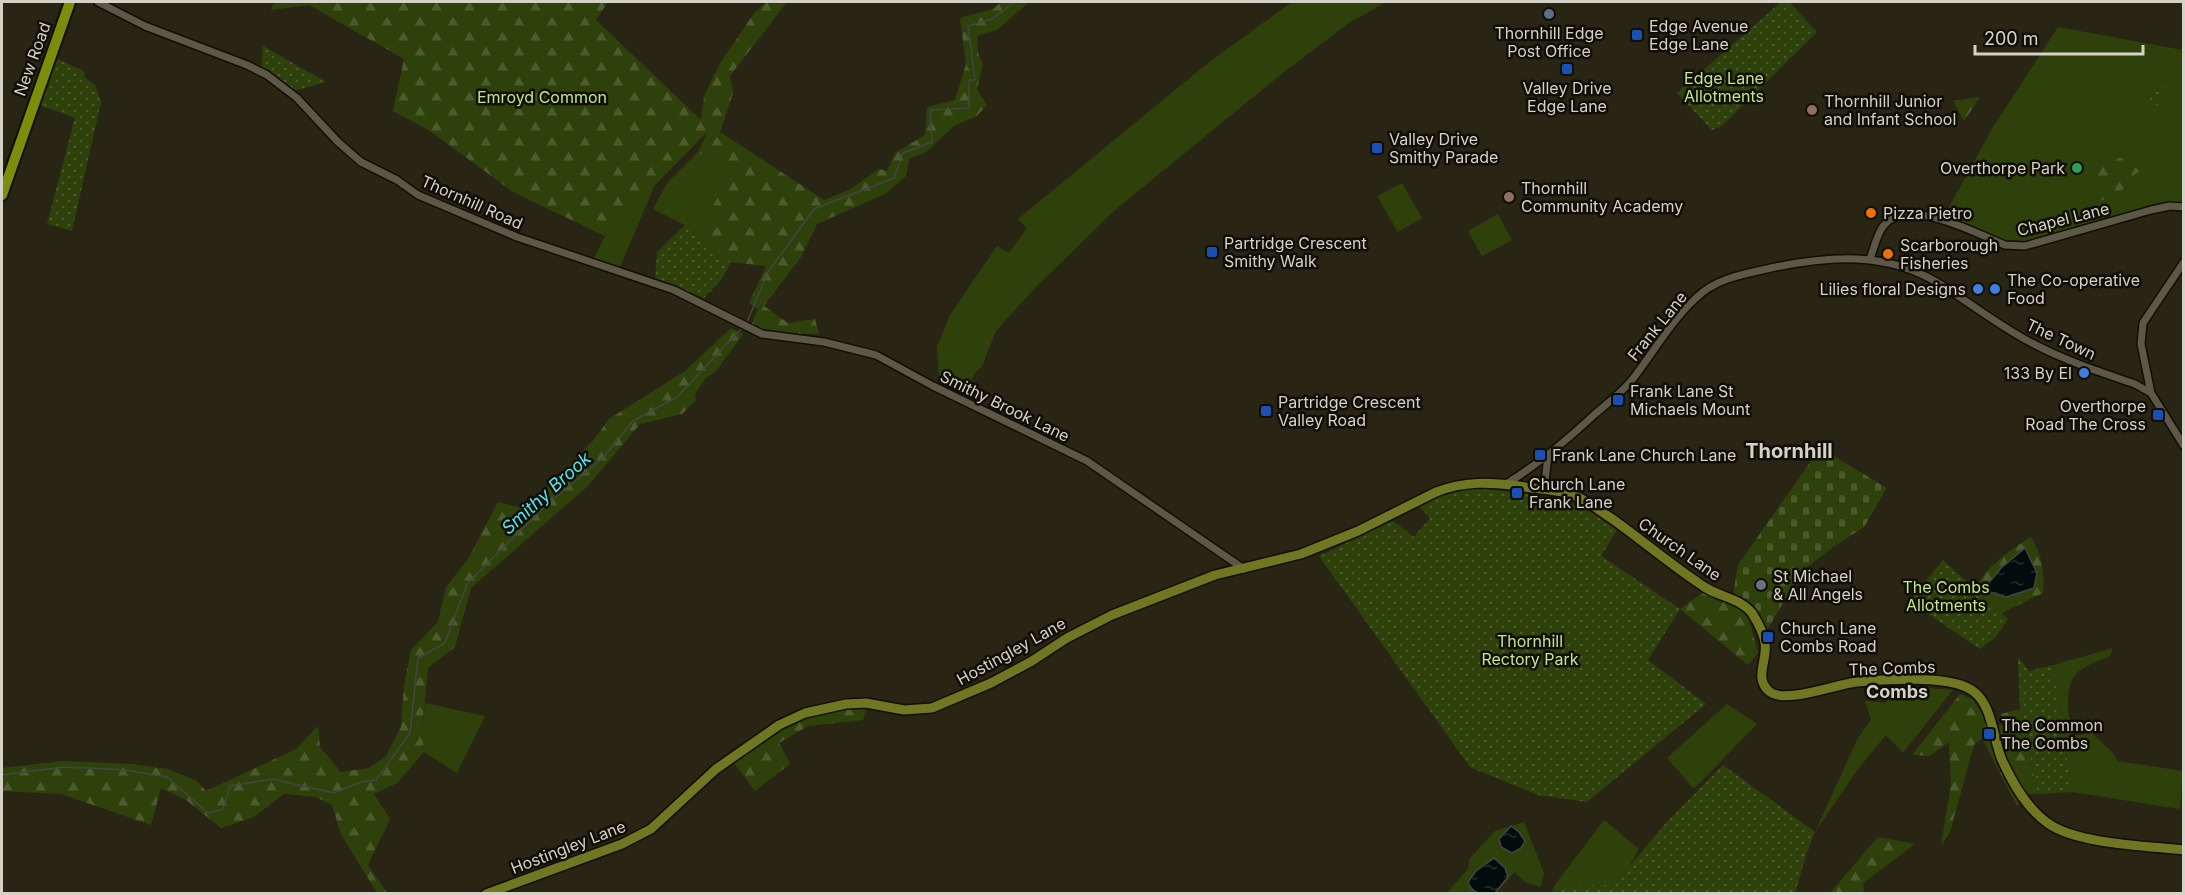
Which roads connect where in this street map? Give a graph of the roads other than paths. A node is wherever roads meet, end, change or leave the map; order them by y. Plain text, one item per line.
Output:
1 (69, 2) edge
2 (98, 2) edge
3 (2, 195) edge
4 (2184, 207) edge
5 (1870, 259) junction
6 (1884, 261) joint
7 (2184, 262) edge
8 (732, 320) joint
9 (2151, 393) junction
10 (2184, 446) edge
11 (1548, 456) junction
12 (1503, 484) junction
13 (1544, 490) junction
14 (1436, 492) joint
15 (1244, 569) junction
16 (1780, 696) joint
17 (2184, 850) edge
18 (486, 894) edge

1 - 3 highway, New Road
2 - 8 street, Thornhill Road
4 - 5 street, Chapel Lane
5 - 6 street, Frank Lane
5 - 11 street, Frank Lane
6 - 9 street, The Town
7 - 9 street
8 - 15 street, Smithy Brook Lane
9 - 10 street
11 - 12 street, Frank Lane
11 - 13 street
12 - 13 main road, Church Lane
12 - 14 main road, Church Lane
13 - 16 main road, Church Lane
14 - 15 main road, Hostingley Lane
15 - 18 main road, Hostingley Lane
16 - 17 main road, The Combs

